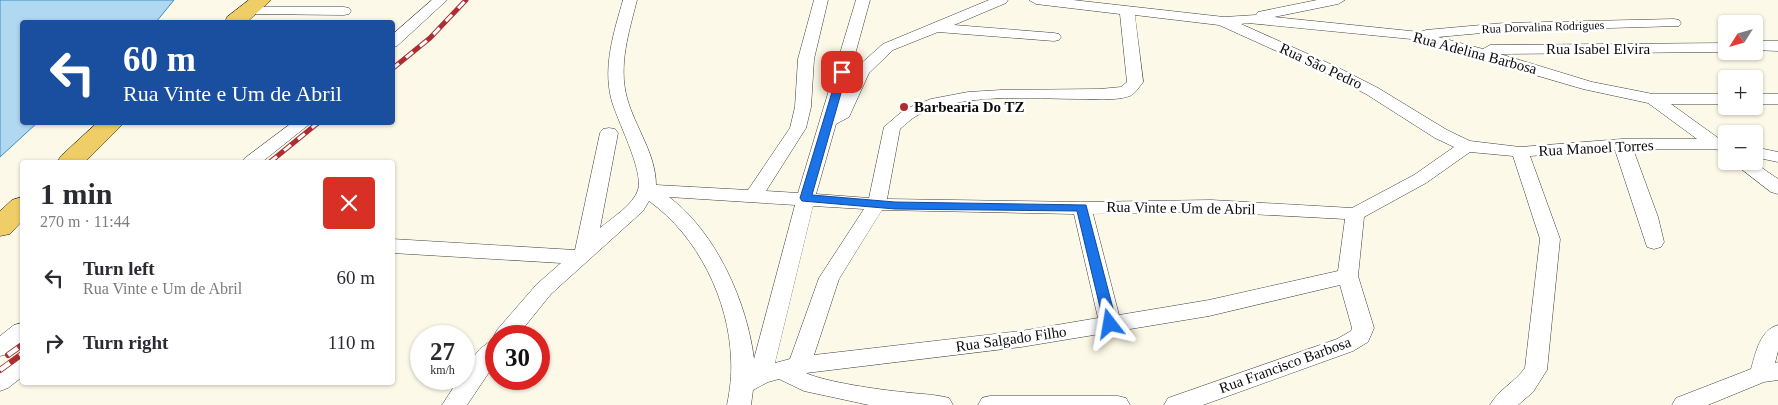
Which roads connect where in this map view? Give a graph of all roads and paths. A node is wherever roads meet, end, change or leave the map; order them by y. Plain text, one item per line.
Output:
1 (440, 0) edge
2 (630, 0) edge
3 (821, 0) edge
4 (862, 0) edge
5 (1001, 0) edge
6 (1036, 0) edge
7 (1338, 0) edge
8 (1127, 10) junction
9 (248, 11) edge
10 (344, 11) dead end
11 (1248, 19) junction
12 (1222, 21) junction
13 (1674, 24) dead end
14 (938, 28) junction
15 (1412, 35) junction
16 (1054, 37) dead end
17 (395, 40) edge
18 (1763, 46) edge
19 (1778, 46) edge
20 (1718, 47) edge
21 (1469, 50) junction
22 (874, 59) joint
23 (1654, 99) junction
24 (1718, 99) edge
25 (1763, 99) edge
26 (1778, 99) edge
27 (827, 122) junction
28 (110, 125) edge
29 (300, 125) edge
30 (610, 133) dead end
31 (1622, 144) junction
32 (1718, 144) edge
33 (1466, 146) junction
34 (1718, 147) edge
35 (1520, 152) junction
36 (1763, 154) edge
37 (1778, 157) edge
38 (72, 160) edge
39 (254, 160) edge
40 (1753, 170) edge
41 (1778, 188) edge
42 (646, 190) junction
43 (753, 197) junction
44 (806, 198) junction
45 (877, 204) junction
46 (20, 208) edge
47 (1082, 208) junction
48 (1355, 214) junction
49 (0, 226) edge
50 (1654, 242) dead end
51 (395, 246) edge
52 (583, 254) junction
53 (1348, 276) junction
54 (1110, 324) junction
55 (514, 325) edge
56 (20, 333) edge
57 (1778, 333) edge
58 (0, 348) edge
59 (485, 360) edge
60 (20, 367) edge
61 (1769, 373) edge
62 (765, 380) edge
63 (0, 382) edge
64 (454, 405) edge
65 (941, 405) edge
66 (990, 405) edge
67 (1118, 405) edge
68 (1176, 405) edge
69 (1502, 405) edge
70 (1684, 405) edge

1 - 17 street
2 - 42 street
3 - 43 street
4 - 27 street
5 - 14 street
6 - 8 street, Rua São Pedro
7 - 11 street
8 - 12 street, Rua São Pedro
8 - 45 street
9 - 10 street
11 - 12 street, Rua Adelina Barbosa
11 - 15 street, Rua Adelina Barbosa
12 - 33 street, Rua São Pedro
13 - 15 street, Rua Dorvalina Rodrigues
14 - 16 street
14 - 22 street
15 - 21 street, Rua Adelina Barbosa
18 - 19 street
20 - 21 street, Rua Isabel Elvira
21 - 23 street, Rua Adelina Barbosa
22 - 27 street
23 - 24 street, Rua Adelina Barbosa
23 - 32 street
25 - 26 street
27 - 44 street
28 - 38 main road
29 - 39 street
30 - 52 street
31 - 34 street, Rua Manoel Torres
31 - 35 street, Rua Manoel Torres
31 - 50 street
33 - 35 street, Rua Manoel Torres
33 - 48 street
35 - 69 street
36 - 37 street
40 - 41 street
42 - 43 street, Rua Vinte e Um de Abril
42 - 52 street
42 - 62 street
43 - 44 street, Rua Vinte e Um de Abril
44 - 45 street, Rua Vinte e Um de Abril
44 - 62 street
45 - 47 street, Rua Vinte e Um de Abril
45 - 62 street
46 - 49 main road
47 - 48 street, Rua Vinte e Um de Abril
47 - 54 street
48 - 53 street, Rua Francisco Barbosa
51 - 52 street
52 - 55 street
53 - 54 street, Rua Salgado Filho
53 - 68 street, Rua Francisco Barbosa
54 - 62 street, Rua Salgado Filho
56 - 58 street
57 - 61 street
59 - 64 street
60 - 63 street
61 - 70 street
62 - 65 street
66 - 67 street

